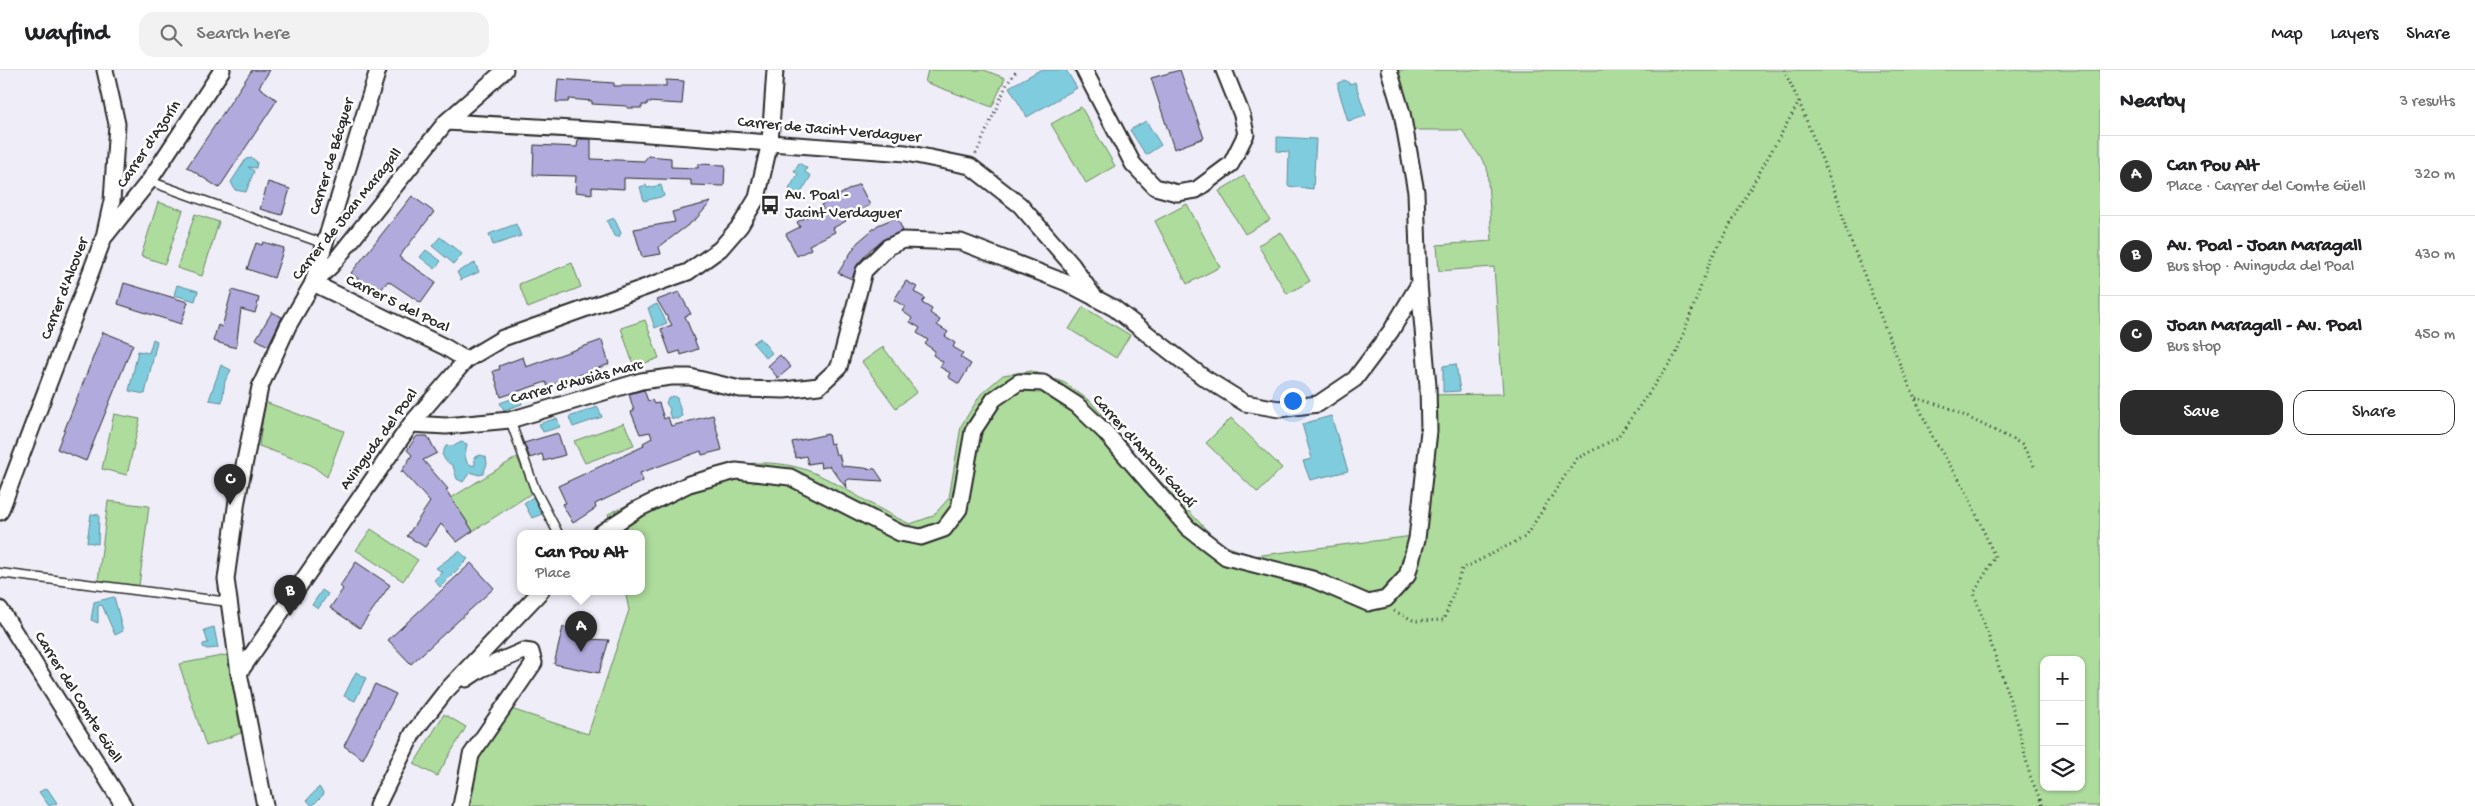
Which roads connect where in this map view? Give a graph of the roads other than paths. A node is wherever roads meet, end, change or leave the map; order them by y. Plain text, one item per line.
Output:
1 (105, 70) edge
2 (222, 70) edge
3 (378, 70) edge
4 (505, 70) edge
5 (775, 70) edge
6 (1084, 70) edge
7 (1224, 70) edge
8 (1388, 70) edge
9 (446, 122) junction
10 (770, 142) junction
11 (149, 181) junction
12 (104, 237) junction
13 (325, 244) junction
14 (312, 283) junction
15 (1419, 284) junction
16 (1095, 298) junction
17 (466, 360) junction
18 (510, 420) junction
19 (411, 424) junction
20 (0, 512) edge
21 (556, 530) edge
22 (606, 530) edge
23 (0, 573) edge
24 (537, 595) edge
25 (229, 602) junction
26 (0, 609) edge
27 (239, 673) junction
28 (444, 692) junction
29 (124, 806) edge
30 (265, 806) edge
31 (377, 806) edge
32 (461, 806) edge

1 - 12 street, Carrer d'Alcover
2 - 11 street, Carrer d'Azorín
3 - 13 street, Carrer de Bécquer
4 - 9 street, Carrer de Joan Maragall
5 - 10 street, Avinguda del Poal
6 - 7 street
8 - 15 street
9 - 10 street, Carrer de Jacint Verdaguer
9 - 14 street, Carrer de Joan Maragall
10 - 16 street, Carrer de Jacint Verdaguer
10 - 17 street, Avinguda del Poal
11 - 12 street, Carrer d'Azorín
11 - 13 lane
12 - 20 street, Carrer d'Alcover
13 - 14 street, Carrer de Bécquer
14 - 17 street, Carrer 5 del Poal
14 - 25 street, Carrer de Joan Maragall
15 - 16 street, Carrer de Jacint Verdaguer
15 - 22 street, Carrer d'Antoni Gaudí
16 - 18 street, Carrer d'Ausiàs Marc
17 - 19 street, Avinguda del Poal
18 - 19 street, Carrer d'Ausiàs Marc
18 - 21 lane
19 - 27 street, Avinguda del Poal
23 - 25 lane
24 - 28 street
25 - 27 street, Carrer de Joan Maragall
26 - 29 street, Carrer del Comte Güell
27 - 30 street
28 - 31 street
28 - 32 street

